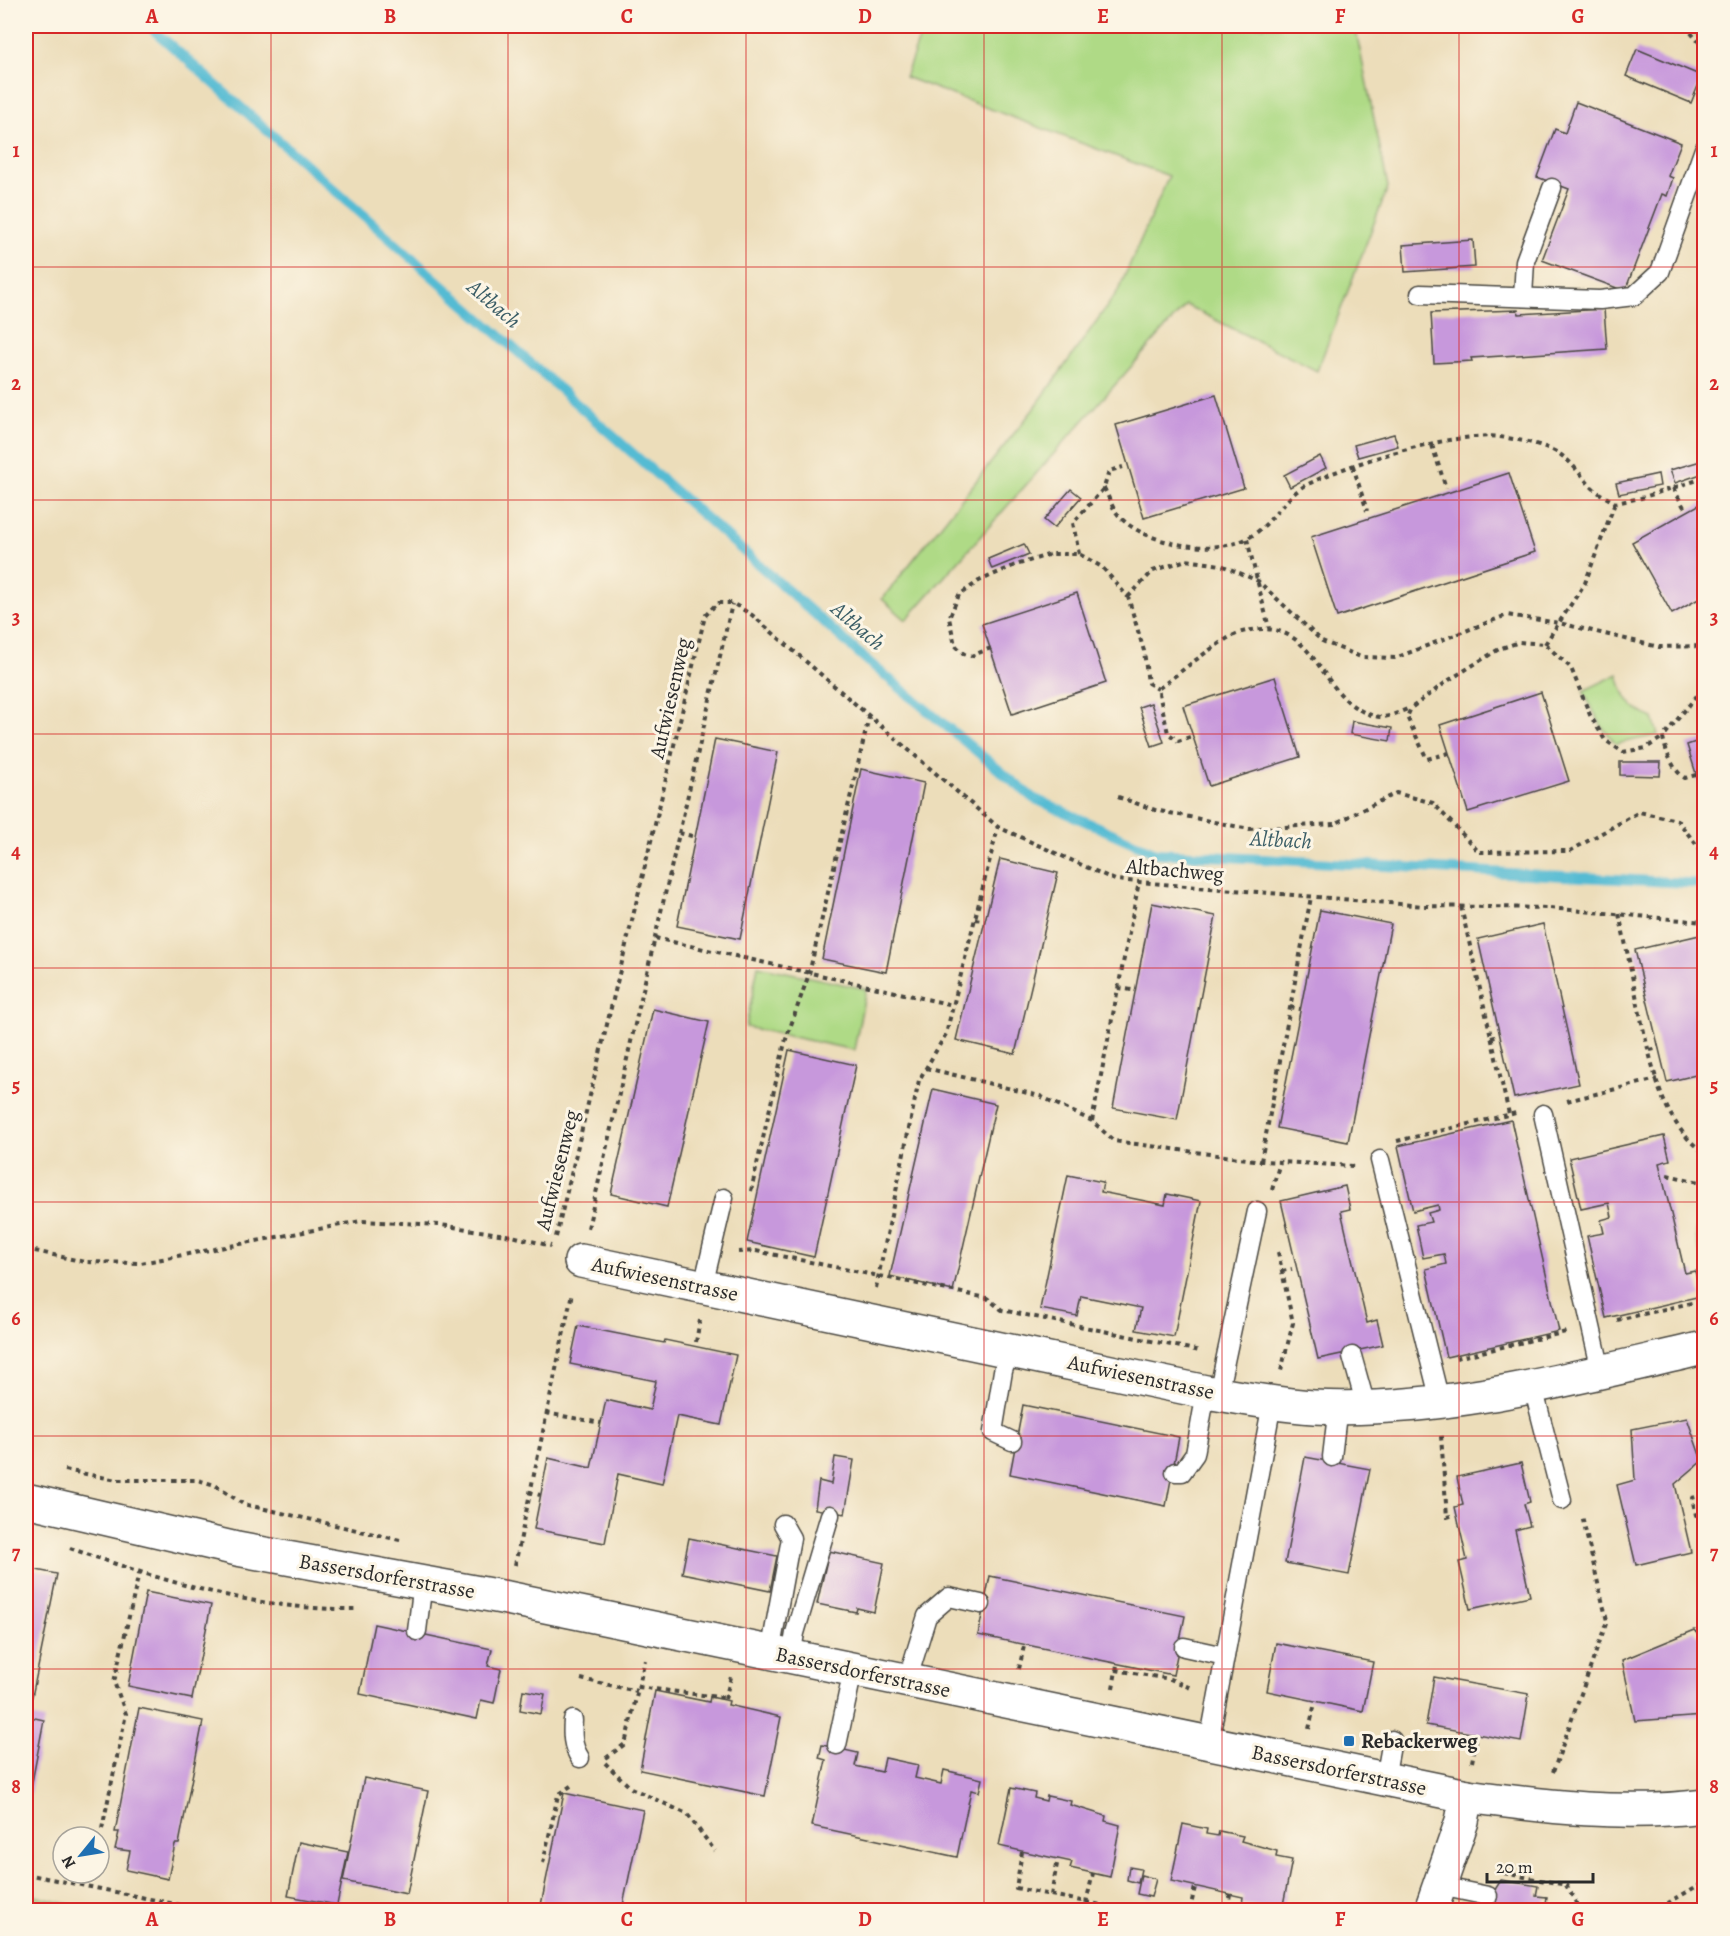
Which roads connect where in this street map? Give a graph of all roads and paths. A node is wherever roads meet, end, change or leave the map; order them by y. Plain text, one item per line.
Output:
1 (1685, 26) edge
2 (1704, 48) edge
3 (1704, 149) edge
4 (1552, 188) dead end
5 (1420, 294) dead end
6 (1523, 297) junction
7 (1432, 445) junction
8 (1353, 466) junction
9 (1123, 467) dead end
10 (1704, 478) edge
11 (1104, 488) junction
12 (1446, 488) dead end
13 (1673, 488) junction
14 (1616, 503) junction
15 (1685, 509) dead end
16 (1367, 511) dead end
17 (1247, 539) junction
18 (1079, 554) junction
19 (1258, 581) junction
20 (1128, 597) junction
21 (732, 603) junction
22 (1559, 622) junction
23 (1269, 628) junction
24 (1545, 644) junction
25 (1704, 646) edge
26 (991, 648) dead end
27 (1704, 687) edge
28 (1158, 689) junction
29 (1411, 708) junction
30 (869, 717) junction
31 (1190, 737) dead end
32 (1663, 737) junction
33 (1449, 753) dead end
34 (1696, 775) dead end
35 (1118, 797) dead end
36 (998, 827) junction
37 (679, 833) junction
38 (842, 834) junction
39 (692, 836) dead end
40 (847, 836) dead end
41 (1704, 854) edge
42 (1139, 882) junction
43 (1311, 897) junction
44 (1461, 907) junction
45 (1618, 914) junction
46 (975, 919) junction
47 (982, 920) dead end
48 (1704, 922) edge
49 (655, 939) junction
50 (809, 974) junction
51 (1118, 988) junction
52 (1132, 990) dead end
53 (953, 1005) junction
54 (1290, 1007) junction
55 (1300, 1009) dead end
56 (1500, 1036) dead end
57 (1491, 1038) junction
58 (1659, 1048) dead end
59 (1650, 1050) junction
60 (926, 1068) junction
61 (1509, 1114) dead end
62 (1544, 1114) dead end
63 (1092, 1121) junction
64 (1704, 1152) edge
65 (1380, 1160) joint
66 (1261, 1161) junction
67 (1667, 1175) dead end
68 (1704, 1183) edge
69 (750, 1194) dead end
70 (724, 1198) dead end
71 (1257, 1211) dead end
72 (740, 1240) dead end
73 (26, 1249) edge
74 (1277, 1249) dead end
75 (581, 1261) junction
76 (1292, 1269) dead end
77 (1282, 1271) junction
78 (711, 1296) junction
79 (869, 1321) junction
80 (696, 1342) dead end
81 (1704, 1348) edge
82 (1010, 1350) junction
83 (1352, 1356) dead end
84 (1601, 1371) junction
85 (1533, 1387) junction
86 (1212, 1393) junction
87 (1440, 1401) junction
88 (1272, 1403) junction
89 (1352, 1406) junction
90 (546, 1413) junction
91 (601, 1424) dead end
92 (1441, 1435) dead end
93 (1012, 1441) dead end
94 (1332, 1457) dead end
95 (60, 1470) dead end
96 (1175, 1472) dead end
97 (529, 1492) junction
98 (540, 1495) dead end
99 (1704, 1495) edge
100 (26, 1500) edge
101 (1562, 1500) dead end
102 (243, 1504) dead end
103 (1580, 1508) dead end
104 (830, 1515) dead end
105 (1454, 1515) dead end
106 (1704, 1515) edge
107 (783, 1524) dead end
108 (68, 1548) dead end
109 (515, 1564) dead end
110 (139, 1573) junction
111 (423, 1582) junction
112 (981, 1604) dead end
113 (359, 1608) dead end
114 (417, 1631) dead end
115 (1024, 1646) dead end
116 (1184, 1647) dead end
117 (780, 1655) junction
118 (1225, 1656) junction
119 (854, 1670) junction
120 (1019, 1670) dead end
121 (581, 1679) dead end
122 (907, 1681) junction
123 (729, 1686) dead end
124 (1113, 1689) dead end
125 (1315, 1703) dead end
126 (1215, 1708) junction
127 (573, 1720) dead end
128 (1477, 1736) dead end
129 (1306, 1738) dead end
130 (1392, 1740) dead end
131 (1209, 1743) junction
132 (837, 1745) dead end
133 (580, 1758) dead end
134 (603, 1761) dead end
135 (1385, 1779) junction
136 (1550, 1783) dead end
137 (1468, 1784) junction
138 (1704, 1806) edge
139 (103, 1825) edge
140 (715, 1851) dead end
141 (1022, 1852) dead end
142 (1058, 1859) dead end
143 (1092, 1873) dead end
144 (26, 1874) edge
145 (1704, 1882) edge
146 (1195, 1887) dead end
147 (1230, 1894) dead end
148 (1051, 1895) junction
149 (1488, 1896) joint
150 (1435, 1898) edge
151 (1086, 1903) junction
152 (171, 1904) junction
153 (169, 1911) edge
154 (205, 1911) edge
155 (1126, 1911) edge
156 (1190, 1911) edge
157 (1232, 1911) edge
158 (1580, 1911) edge
159 (1662, 1911) edge

1 - 2 path
3 - 6 lane
4 - 6 lane
5 - 6 lane
7 - 8 path
7 - 12 path
7 - 14 path
8 - 16 path
8 - 17 path
9 - 11 path
10 - 13 path
11 - 17 path
11 - 18 path
13 - 14 path
13 - 15 path
14 - 22 path
17 - 19 path
18 - 20 path
18 - 26 path
19 - 20 path
19 - 22 path
19 - 23 path
20 - 28 path
21 - 30 path, Altbachweg
21 - 37 path
21 - 73 path, Aufwiesenweg
22 - 24 path
22 - 25 path
23 - 28 path
23 - 29 path
24 - 29 path
24 - 32 path
27 - 32 path
28 - 31 path
29 - 33 path
30 - 36 path, Altbachweg
30 - 38 path
32 - 34 path
35 - 41 path
36 - 42 path, Altbachweg
36 - 46 path
37 - 39 path
37 - 49 path
38 - 40 path
38 - 50 path
42 - 43 path, Altbachweg
42 - 51 path
43 - 44 path, Altbachweg
43 - 54 path
44 - 45 path, Altbachweg
44 - 57 path
45 - 48 path, Altbachweg
45 - 59 path
46 - 47 path
46 - 53 path
49 - 50 path
49 - 75 path
50 - 53 path
50 - 69 path
51 - 52 path
51 - 63 path
53 - 60 path
54 - 55 path
54 - 66 path
56 - 57 path
57 - 61 path
58 - 59 path
59 - 64 path
60 - 63 path
60 - 79 path
62 - 84 lane
63 - 66 path
65 - 66 path
65 - 87 lane
67 - 68 path
70 - 78 lane
71 - 86 lane
72 - 78 path
74 - 77 path
75 - 78 street, Aufwiesenstrasse
75 - 90 path
76 - 77 path
77 - 88 path
78 - 79 street, Aufwiesenstrasse
78 - 80 path
79 - 82 street, Aufwiesenstrasse
81 - 84 street, Aufwiesenstrasse
82 - 86 street, Aufwiesenstrasse
82 - 93 lane
83 - 89 lane
84 - 85 street, Aufwiesenstrasse
85 - 87 street, Aufwiesenstrasse
85 - 101 lane
86 - 88 street, Aufwiesenstrasse
86 - 96 lane
87 - 89 street, Aufwiesenstrasse
88 - 89 street, Aufwiesenstrasse
88 - 118 lane
89 - 94 lane
90 - 91 path
90 - 97 path
92 - 105 path
95 - 102 path
97 - 98 path
97 - 109 path
99 - 106 path
100 - 111 street, Bassersdorferstrasse
103 - 136 path
104 - 117 lane
107 - 117 lane
108 - 110 path
110 - 113 path
110 - 139 path
111 - 114 lane
111 - 117 street, Bassersdorferstrasse
112 - 122 lane
115 - 120 path
116 - 118 lane
117 - 119 street, Bassersdorferstrasse
118 - 126 lane
119 - 122 street, Bassersdorferstrasse
119 - 132 lane
121 - 123 path
122 - 131 street, Bassersdorferstrasse
124 - 126 path
125 - 129 path
126 - 131 lane
127 - 133 lane
128 - 137 path
130 - 135 lane
131 - 135 street, Bassersdorferstrasse
134 - 140 path
135 - 137 street, Bassersdorferstrasse
137 - 138 street, Bassersdorferstrasse
137 - 150 street
141 - 148 path
142 - 148 path
143 - 151 path
144 - 152 path
145 - 159 path
146 - 156 path
147 - 157 path
148 - 151 path
149 - 150 lane
149 - 158 path
151 - 155 path
152 - 153 path
152 - 154 path

